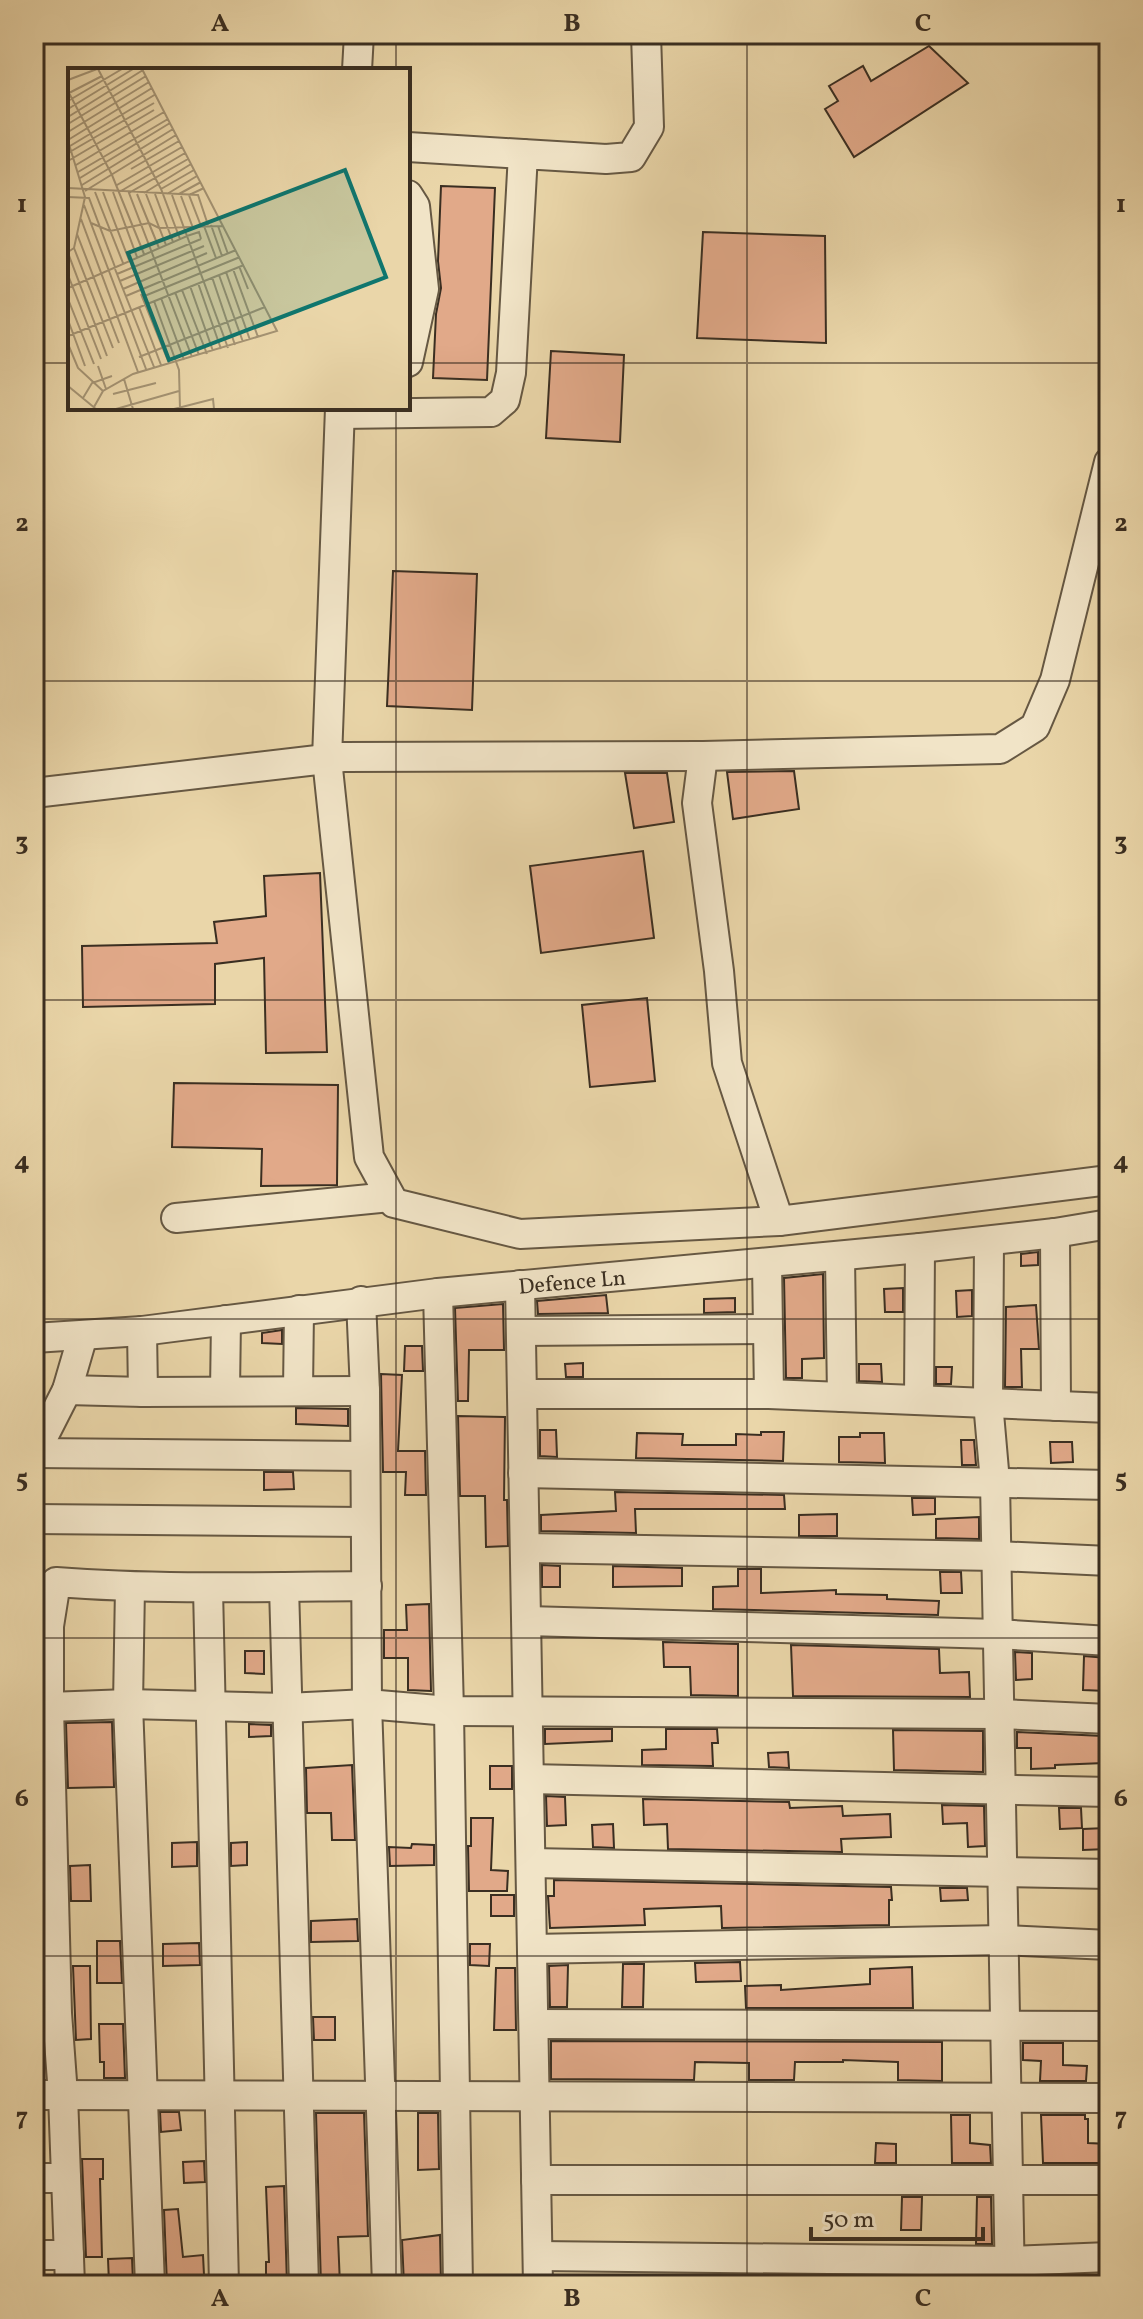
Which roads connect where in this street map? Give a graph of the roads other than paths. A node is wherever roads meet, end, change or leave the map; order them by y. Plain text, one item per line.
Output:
1 (359, 34) edge
2 (646, 34) edge
3 (357, 68) edge
4 (410, 147) edge
5 (523, 154) junction
6 (410, 198) edge
7 (410, 353) edge
8 (340, 411) edge
9 (374, 411) edge
10 (1109, 462) edge
11 (703, 756) junction
12 (327, 759) junction
13 (34, 793) edge
14 (1109, 1180) edge
15 (390, 1197) junction
16 (176, 1218) dead end
17 (779, 1221) junction
18 (1109, 1224) edge
19 (1055, 1233) junction
20 (989, 1241) junction
21 (920, 1248) junction
22 (840, 1257) junction
23 (767, 1263) junction
24 (520, 1285) junction
25 (438, 1293) junction
26 (361, 1301) junction
27 (299, 1310) junction
28 (226, 1320) junction
29 (768, 1329) junction
30 (142, 1331) junction
31 (521, 1331) junction
32 (83, 1335) junction
33 (34, 1338) edge
34 (67, 1390) junction
35 (225, 1391) junction
36 (298, 1391) junction
37 (365, 1391) junction
38 (143, 1392) junction
39 (522, 1394) junction
40 (769, 1394) junction
41 (842, 1397) junction
42 (919, 1400) junction
43 (988, 1402) junction
44 (1056, 1406) junction
45 (1109, 1408) edge
46 (34, 1454) edge
47 (364, 1456) junction
48 (523, 1473) junction
49 (995, 1482) junction
50 (1109, 1485) edge
51 (34, 1519) edge
52 (364, 1522) junction
53 (525, 1548) junction
54 (997, 1556) junction
55 (1109, 1561) edge
56 (367, 1586) junction
57 (130, 1587) junction
58 (284, 1587) junction
59 (208, 1589) junction
60 (527, 1621) junction
61 (42, 1626) edge
62 (997, 1634) junction
63 (1109, 1641) edge
64 (128, 1704) junction
65 (367, 1704) junction
66 (210, 1706) junction
67 (41, 1707) edge
68 (287, 1708) junction
69 (528, 1710) junction
70 (449, 1711) junction
71 (1000, 1714) junction
72 (1109, 1719) edge
73 (529, 1779) junction
74 (42, 1783) edge
75 (1003, 1789) junction
76 (1109, 1792) edge
77 (44, 1861) edge
78 (531, 1863) junction
79 (1002, 1870) junction
80 (1109, 1874) edge
81 (45, 1937) edge
82 (1003, 1940) junction
83 (1109, 1945) edge
84 (532, 1949) junction
85 (46, 2014) edge
86 (534, 2024) junction
87 (1006, 2024) junction
88 (1109, 2026) edge
89 (219, 2094) junction
90 (34, 2095) edge
91 (63, 2095) junction
92 (144, 2096) junction
93 (298, 2096) junction
94 (381, 2096) junction
95 (454, 2096) junction
96 (535, 2097) junction
97 (1007, 2098) junction
98 (1109, 2098) edge
99 (34, 2178) edge
100 (66, 2178) junction
101 (536, 2180) junction
102 (1109, 2180) edge
103 (1007, 2181) junction
104 (34, 2255) edge
105 (69, 2255) junction
106 (538, 2256) junction
107 (1109, 2257) edge
108 (1010, 2273) edge
109 (70, 2285) edge
110 (150, 2285) edge
111 (224, 2285) edge
112 (304, 2285) edge
113 (387, 2285) edge
114 (458, 2285) edge
115 (538, 2285) edge

1 - 3 street
2 - 5 street
4 - 5 street
5 - 9 street
6 - 7 street
8 - 9 street
8 - 12 street
10 - 11 street
11 - 12 street
11 - 17 street
12 - 13 street
12 - 15 street
14 - 17 street
15 - 16 street
15 - 17 street
18 - 19 street, Defence Ln
19 - 20 street, Defence Ln
19 - 44 street
20 - 21 street, Defence Ln
20 - 43 street
21 - 22 street, Defence Ln
21 - 42 street
22 - 23 street, Defence Ln
22 - 41 street
23 - 24 street, Defence Ln
23 - 29 street
24 - 25 street, Defence Ln
24 - 31 street
25 - 26 street, Defence Ln
25 - 70 street
26 - 27 street, Defence Ln
26 - 37 street
27 - 28 street, Defence Ln
27 - 36 street
28 - 30 street, Defence Ln
28 - 35 street
29 - 31 street
29 - 40 street
30 - 32 street, Defence Ln
30 - 38 street
31 - 39 street
32 - 33 street, Defence Ln
32 - 34 street
34 - 38 street
34 - 46 street
35 - 36 street
35 - 38 street
36 - 37 street
37 - 47 street
39 - 40 street
39 - 48 street
40 - 41 street
41 - 42 street
42 - 43 street
43 - 44 street
43 - 49 street
44 - 45 street
46 - 47 street
47 - 52 street
48 - 49 street
48 - 53 street
49 - 50 street
49 - 54 street
51 - 52 street
52 - 56 street
53 - 54 street
53 - 60 street
54 - 55 street
54 - 62 street
56 - 58 street
56 - 65 street
57 - 59 street
57 - 61 street
57 - 64 street
58 - 59 street
58 - 68 street
59 - 66 street
60 - 62 street
60 - 69 street
61 - 67 street
62 - 63 street
62 - 71 street
64 - 66 street
64 - 67 street
64 - 92 street
65 - 68 street
65 - 70 street
65 - 94 street
66 - 68 street
66 - 89 street
67 - 74 street
68 - 93 street
69 - 70 street
69 - 71 street
69 - 73 street
70 - 95 street
71 - 72 street
71 - 75 street
73 - 75 street
73 - 78 street
74 - 77 street
75 - 76 street
75 - 79 street
77 - 81 street
78 - 79 street
78 - 84 street
79 - 80 street
79 - 82 street
81 - 85 street
82 - 83 street
82 - 84 street
82 - 87 street
84 - 86 street
85 - 91 street
86 - 87 street
86 - 96 street
87 - 88 street
87 - 97 street
89 - 92 street
89 - 93 street
89 - 111 street
90 - 91 street
91 - 92 street
91 - 100 street
92 - 110 street
93 - 94 street
93 - 112 street
94 - 95 street
94 - 113 street
95 - 96 street
95 - 114 street
96 - 97 street
96 - 101 street
97 - 98 street
97 - 103 street
99 - 100 street
100 - 105 street
101 - 103 street
101 - 106 street
102 - 103 street
103 - 108 street
104 - 105 street
105 - 109 street
106 - 108 street
106 - 115 street
107 - 108 street

